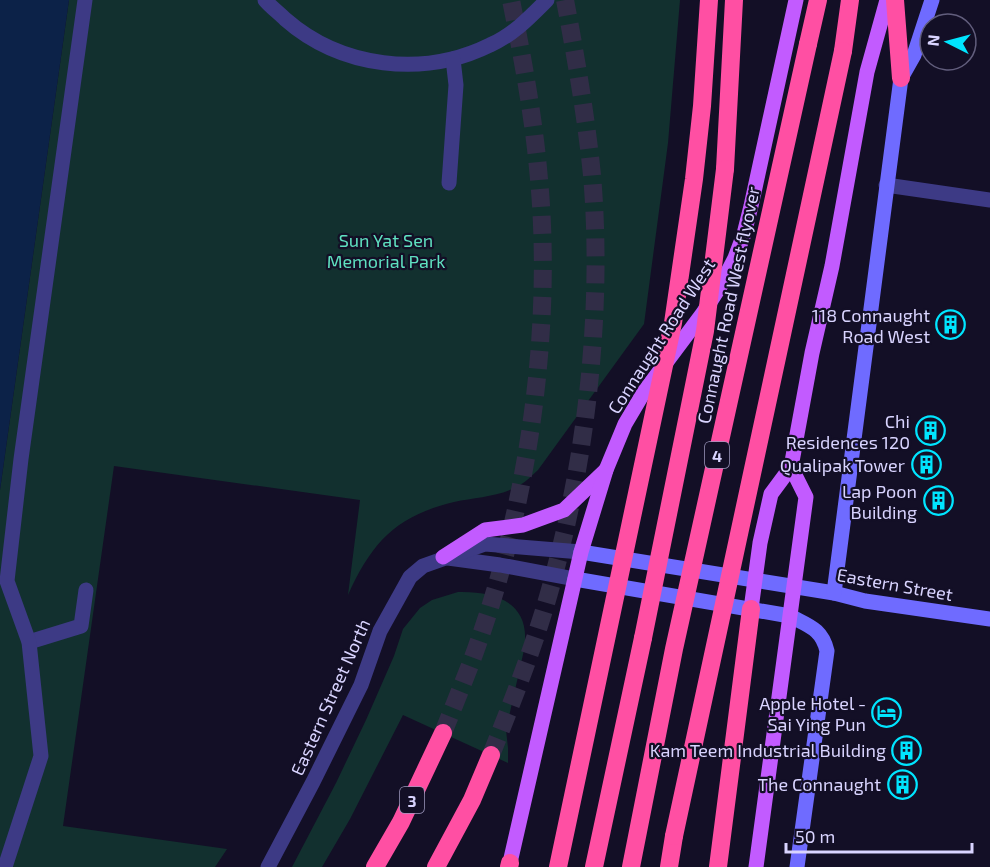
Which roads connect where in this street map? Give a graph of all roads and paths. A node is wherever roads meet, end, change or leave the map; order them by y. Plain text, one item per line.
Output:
1 (85, 0) edge
2 (265, 0) edge
3 (547, 0) edge
4 (709, 0) edge
5 (734, 0) edge
6 (796, 0) edge
7 (818, 0) edge
8 (850, 0) edge
9 (887, 0) edge
10 (895, 0) edge
11 (932, 0) edge
12 (453, 59) junction
13 (901, 78) junction
14 (449, 183) dead end
15 (886, 185) junction
16 (990, 200) edge
17 (792, 467) junction
18 (606, 470) junction
19 (582, 552) junction
20 (442, 558) junction
21 (575, 579) junction
22 (755, 581) junction
23 (794, 588) junction
24 (86, 590) dead end
25 (834, 593) junction
26 (751, 609) junction
27 (790, 616) junction
28 (990, 619) edge
29 (29, 642) junction
30 (443, 733) tunnel mouth
31 (490, 755) tunnel mouth
32 (509, 866) edge
33 (5, 867) edge
34 (268, 867) edge
35 (375, 867) edge
36 (436, 867) edge
37 (558, 867) edge
38 (594, 867) edge
39 (631, 867) edge
40 (669, 867) edge
41 (718, 867) edge
42 (756, 867) edge
43 (797, 867) edge

1 - 29 street
2 - 12 street
3 - 12 street
4 - 37 highway, bridge
5 - 38 highway, Connaught Road West flyover / 4, bridge
6 - 18 main road, Connaught Road West
7 - 39 highway, Connaught Road West flyover / 4, bridge
8 - 40 highway, bridge
9 - 17 main road
10 - 13 highway
11 - 13 main road
12 - 14 street
13 - 15 main road
15 - 16 street
15 - 25 main road
17 - 22 main road
17 - 23 main road
18 - 19 main road, Connaught Road West
18 - 20 main road
19 - 20 street, Eastern Street North
19 - 21 main road, Connaught Road West
19 - 22 main road, Eastern Street North
20 - 21 street
20 - 34 street, Eastern Street North
21 - 26 main road
21 - 32 main road, Connaught Road West
22 - 23 main road, Eastern Street North
22 - 26 main road
23 - 25 main road, Eastern Street
23 - 27 main road
24 - 29 street
25 - 28 main road, Eastern Street
26 - 27 main road
26 - 41 highway
27 - 42 main road
27 - 43 main road
29 - 33 street
30 - 35 highway, 3
31 - 36 highway

